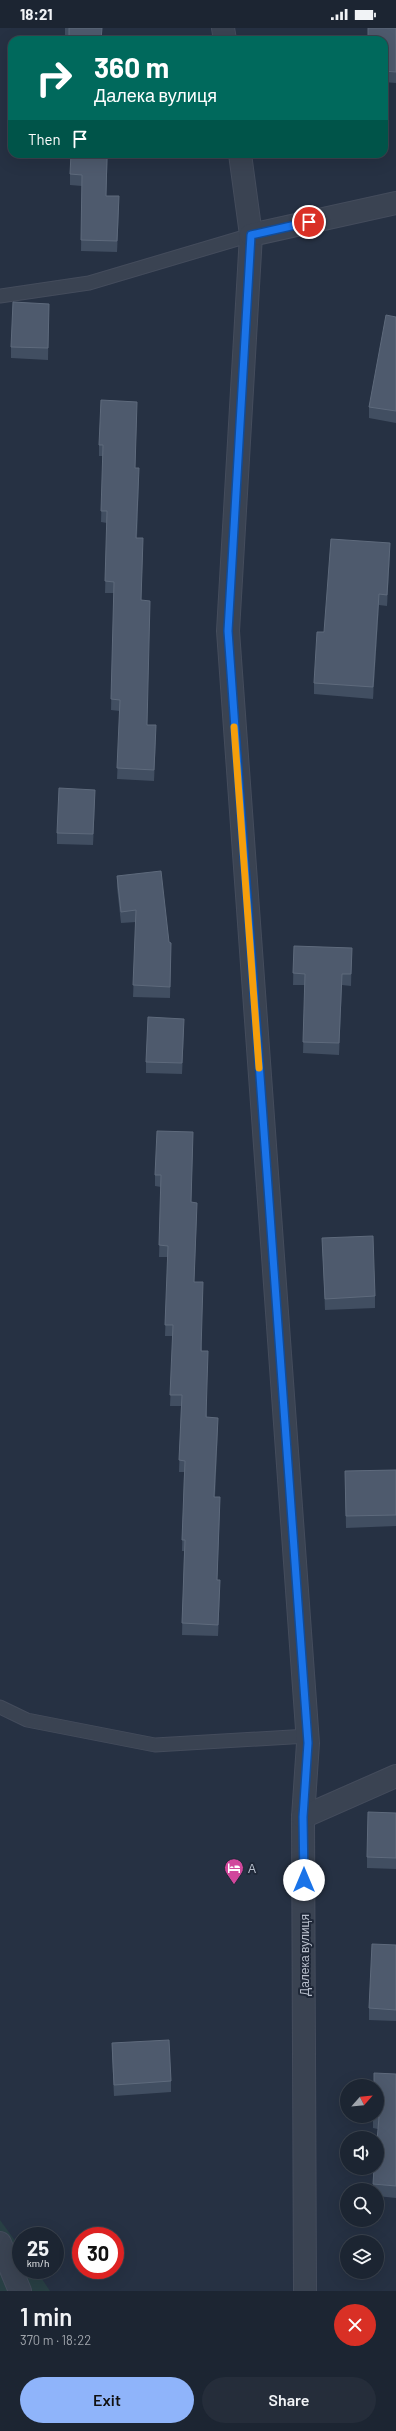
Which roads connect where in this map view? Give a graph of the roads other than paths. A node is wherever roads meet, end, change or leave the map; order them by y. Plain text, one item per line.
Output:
1 (241, 158) edge
2 (396, 203) edge
3 (251, 235) junction
4 (0, 296) edge
5 (0, 1707) edge
6 (308, 1736) junction
7 (396, 1776) edge
8 (303, 1817) junction
9 (0, 2243) edge
10 (20, 2291) edge
11 (305, 2291) edge

1 - 3 street, Далека вулиця
2 - 3 street
3 - 4 lane
3 - 6 street, Далека вулиця
5 - 6 lane
6 - 8 street, Далека вулиця
7 - 8 street
8 - 11 street, Далека вулиця
9 - 10 street

